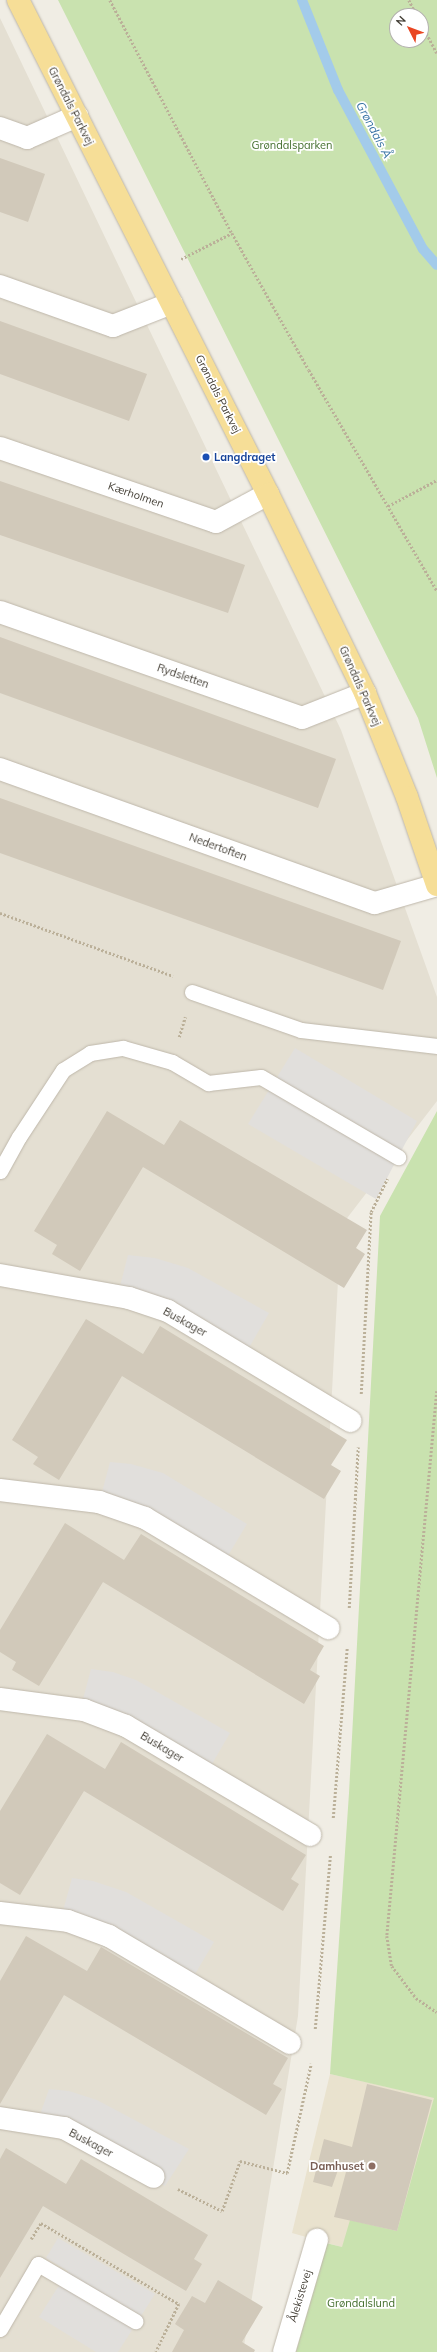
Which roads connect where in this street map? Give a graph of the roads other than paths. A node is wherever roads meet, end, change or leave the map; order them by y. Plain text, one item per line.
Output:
1 (18, 0) edge
2 (76, 116) junction
3 (0, 128) edge
4 (0, 286) edge
5 (172, 303) junction
6 (0, 448) edge
7 (268, 494) junction
8 (0, 612) edge
9 (365, 693) junction
10 (0, 769) edge
11 (437, 885) edge
12 (192, 992) road end
13 (437, 1046) edge
14 (398, 1157) road end
15 (0, 1172) edge
16 (0, 1275) edge
17 (350, 1420) dead end
18 (0, 1490) edge
19 (328, 1628) dead end
20 (0, 1699) edge
21 (310, 1835) dead end
22 (0, 1913) edge
23 (290, 2043) dead end
24 (0, 2118) edge
25 (154, 2177) road end
26 (317, 2240) dead end
27 (135, 2321) dead end
28 (0, 2329) edge
29 (284, 2352) edge

1 - 2 main road, Grøndals Parkvej
2 - 3 street
2 - 5 main road, Grøndals Parkvej
4 - 5 street
5 - 7 main road, Grøndals Parkvej
6 - 7 street, Kærholmen
7 - 9 main road, Grøndals Parkvej
8 - 9 street, Rydsletten
9 - 11 main road, Grøndals Parkvej
10 - 11 street, Nedertoften
12 - 13 lane
14 - 15 lane
16 - 17 street, Buskager
18 - 19 street
20 - 21 street, Buskager
22 - 23 street
24 - 25 street, Buskager
26 - 29 street, Ålekistevej
27 - 28 lane

